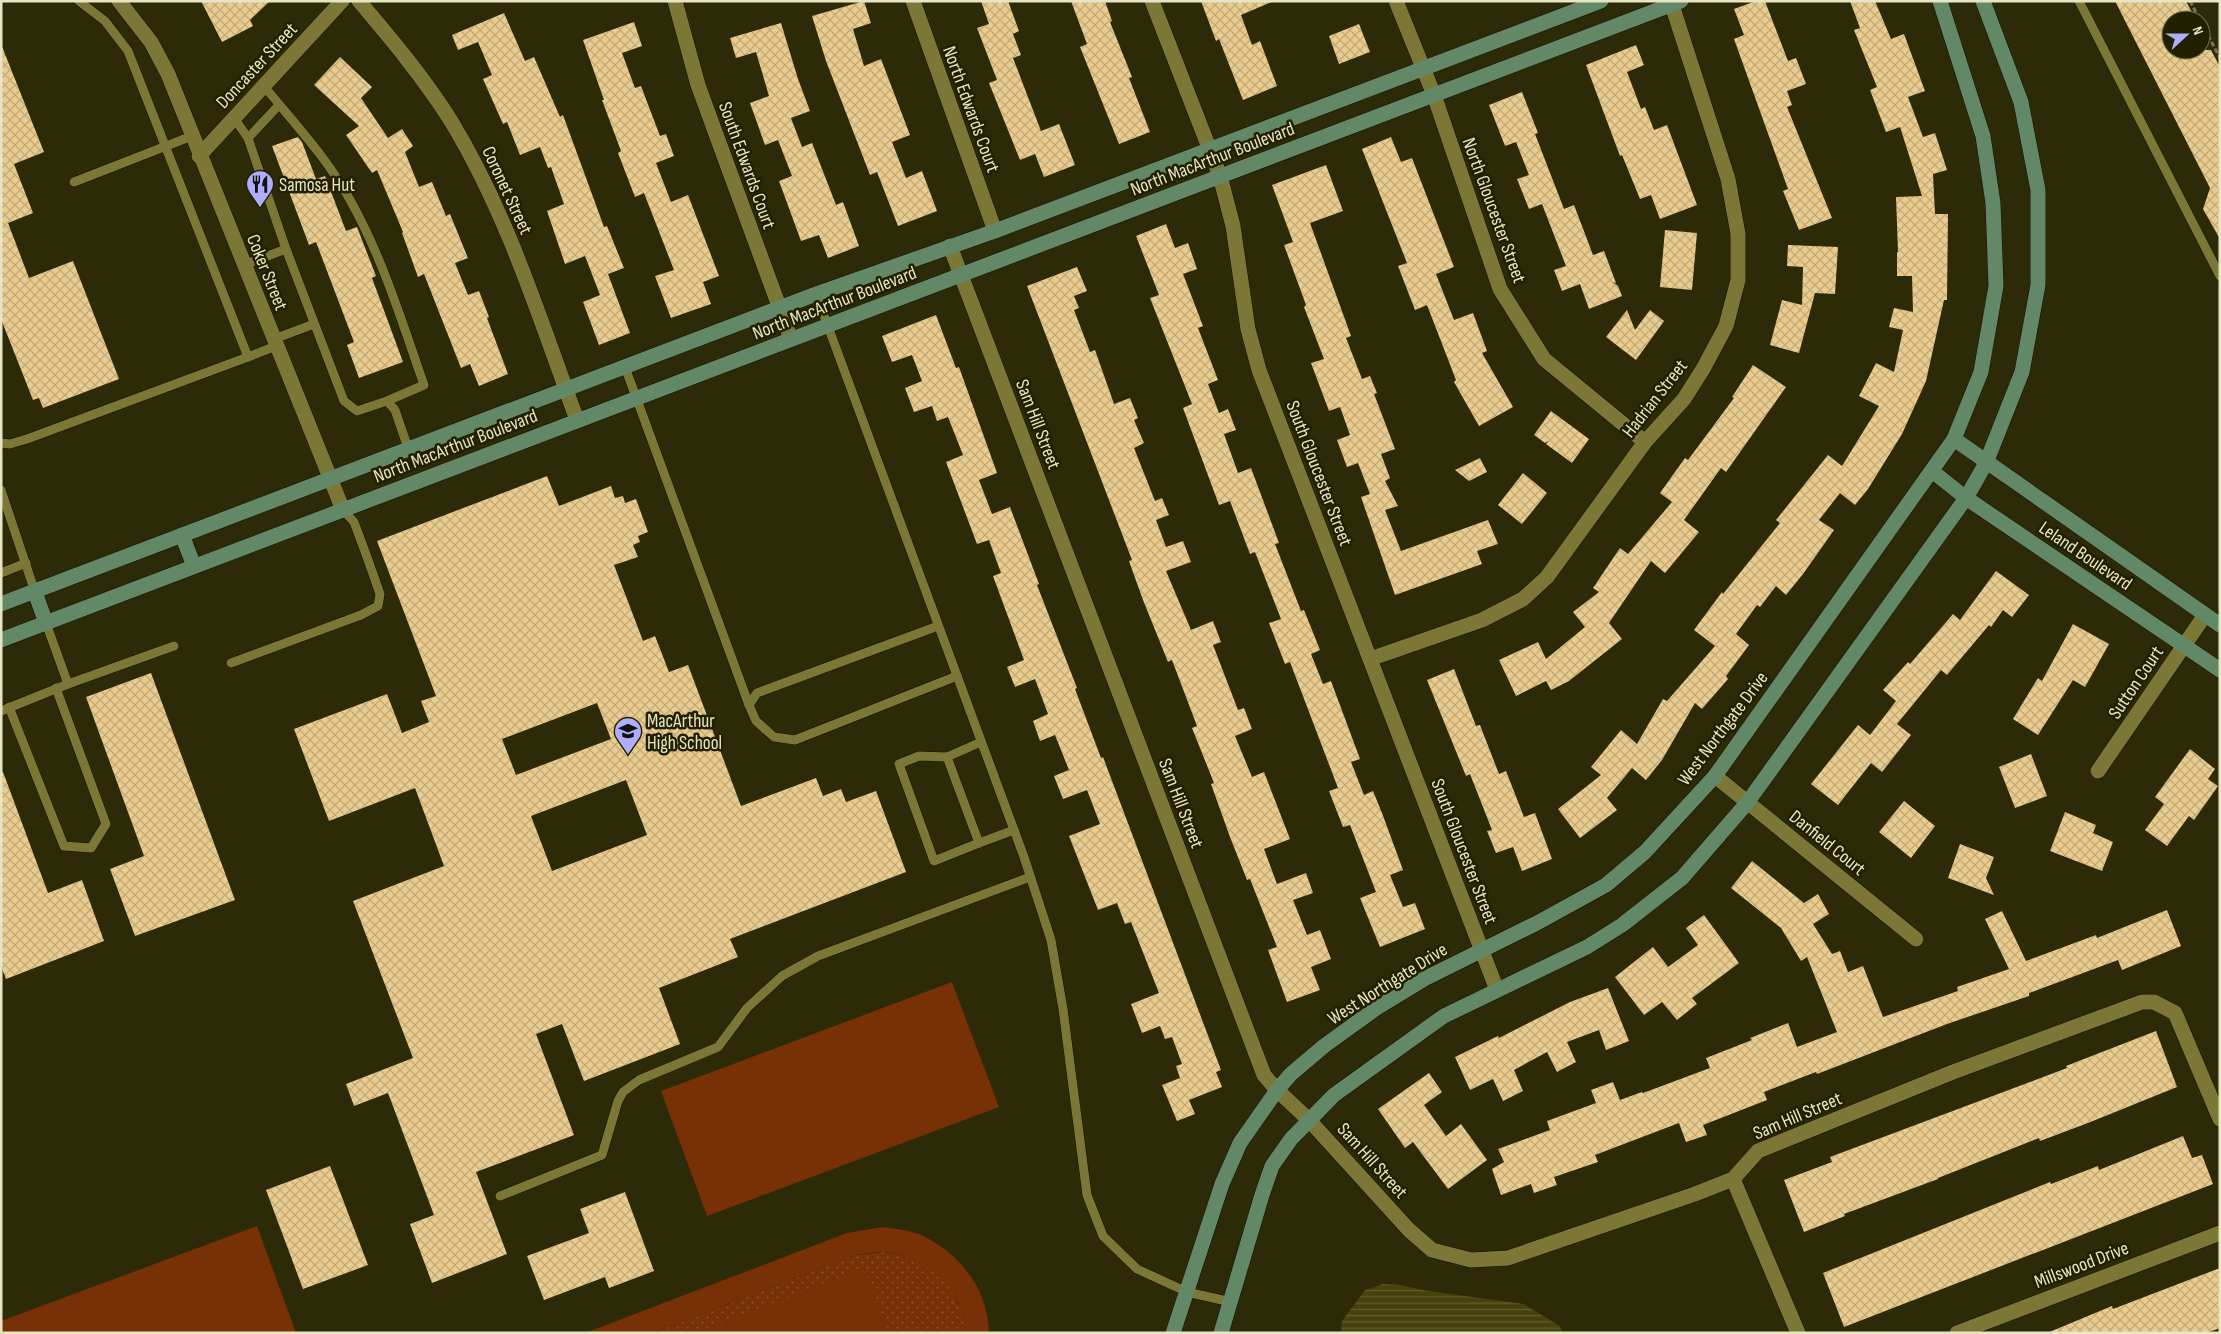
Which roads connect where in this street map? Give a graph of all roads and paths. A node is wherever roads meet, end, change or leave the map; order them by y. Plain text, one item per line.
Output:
1 (79, 1) edge
2 (119, 1) edge
3 (342, 1) edge
4 (359, 1) edge
5 (675, 1) edge
6 (913, 1) edge
7 (1152, 1) edge
8 (1396, 1) edge
9 (1601, 1) edge
10 (1940, 1) edge
11 (1983, 1) edge
12 (2079, 1) edge
13 (1675, 2) edge
14 (2211, 41) edge
15 (2220, 58) edge
16 (1422, 68) junction
17 (264, 86) junction
18 (1434, 95) junction
19 (279, 104) junction
20 (234, 118) junction
21 (192, 136) junction
22 (248, 138) junction
23 (165, 147) junction
24 (1210, 149) junction
25 (199, 156) junction
26 (1220, 176) junction
27 (74, 182) dead end
28 (995, 230) junction
29 (950, 246) junction
30 (286, 249) junction
31 (244, 265) junction
32 (961, 275) junction
33 (2220, 276) edge
34 (816, 294) junction
35 (780, 308) junction
36 (314, 324) junction
37 (827, 326) junction
38 (791, 339) junction
39 (275, 343) junction
40 (248, 357) junction
41 (625, 368) junction
42 (566, 389) junction
43 (636, 398) junction
44 (387, 401) junction
45 (577, 420) junction
46 (1954, 439) junction
47 (1645, 442) junction
48 (1, 443) edge
49 (408, 448) junction
50 (1986, 463) junction
51 (1932, 471) junction
52 (330, 479) junction
53 (1, 490) edge
54 (1966, 498) junction
55 (343, 510) junction
56 (182, 535) junction
57 (26, 563) junction
58 (194, 566) junction
59 (1, 573) edge
60 (35, 592) junction
61 (1, 604) edge
62 (2206, 615) junction
63 (46, 623) junction
64 (2220, 625) edge
65 (938, 626) junction
66 (1, 640) edge
67 (174, 646) dead end
68 (2184, 646) junction
69 (1370, 659) junction
70 (232, 663) dead end
71 (2220, 670) edge
72 (957, 676) junction
73 (68, 684) junction
74 (56, 688) junction
75 (749, 705) junction
76 (5, 709) edge
77 (981, 742) junction
78 (947, 757) junction
79 (2098, 771) dead end
80 (1715, 776) junction
81 (1747, 802) junction
82 (1014, 830) junction
83 (979, 842) junction
84 (1030, 877) junction
85 (1916, 939) dead end
86 (1482, 950) junction
87 (1497, 990) junction
88 (1277, 1090) junction
89 (2220, 1119) edge
90 (1310, 1120) junction
91 (1733, 1179) junction
92 (500, 1196) dead end
93 (2220, 1233) edge
94 (1187, 1292) junction
95 (1231, 1302) junction
96 (1174, 1333) edge
97 (1221, 1333) edge
98 (1798, 1333) edge
99 (1957, 1333) edge

1 - 23 lane
2 - 21 street, Coker Street
3 - 17 street, Doncaster Street
4 - 42 street, Coronet Street
5 - 35 street, South Edwards Court
6 - 28 street, North Edwards Court
7 - 24 street, South Gloucester Street
8 - 16 street, North Gloucester Street
9 - 16 main road, North MacArthur Boulevard
10 - 46 main road, West Northgate Drive
11 - 50 main road
12 - 33 lane
13 - 18 main road, North MacArthur Boulevard
13 - 47 street, Hadrian Street
14 - 15 path
16 - 18 street, North Gloucester Street
16 - 24 main road, North MacArthur Boulevard
17 - 19 lane
17 - 20 street, Doncaster Street
18 - 26 main road, North MacArthur Boulevard
18 - 47 street, North Gloucester Street
19 - 22 lane
19 - 44 lane
20 - 22 lane
20 - 25 street, Doncaster Street
21 - 23 lane
21 - 25 street, Coker Street
22 - 30 lane
23 - 27 lane
23 - 40 lane
24 - 26 street, South Gloucester Street
24 - 28 main road, North MacArthur Boulevard
25 - 31 street, Coker Street
26 - 32 main road, North MacArthur Boulevard
26 - 69 street, South Gloucester Street
28 - 29 main road, North MacArthur Boulevard
29 - 32 street, Sam Hill Street
29 - 34 main road, North MacArthur Boulevard
30 - 31 lane
30 - 36 lane
31 - 39 street, Coker Street
32 - 37 main road, North MacArthur Boulevard
32 - 88 street, Sam Hill Street
34 - 35 main road, North MacArthur Boulevard
34 - 37 lane
35 - 38 street, South Edwards Court
35 - 41 main road, North MacArthur Boulevard
36 - 39 lane
36 - 44 lane
37 - 38 main road, North MacArthur Boulevard
37 - 65 lane
38 - 43 main road, North MacArthur Boulevard
39 - 40 lane
39 - 52 street, Coker Street
40 - 48 lane
41 - 42 main road, North MacArthur Boulevard
41 - 43 lane
42 - 45 street, Coronet Street
42 - 49 main road, North MacArthur Boulevard
43 - 45 main road, North MacArthur Boulevard
43 - 75 lane
44 - 49 lane
45 - 55 main road, North MacArthur Boulevard
46 - 50 main road, Leland Boulevard
46 - 51 main road, West Northgate Drive
47 - 69 street, Hadrian Street
49 - 52 main road, North MacArthur Boulevard
50 - 54 main road
50 - 62 main road, Leland Boulevard
51 - 54 main road, Leland Boulevard
51 - 80 main road, West Northgate Drive
52 - 55 street, Coker Street
52 - 56 main road, North MacArthur Boulevard
53 - 57 lane
54 - 68 main road, Leland Boulevard
54 - 81 main road
55 - 58 main road, North MacArthur Boulevard
55 - 70 lane
56 - 58 main road
56 - 60 main road, North MacArthur Boulevard
57 - 59 lane
57 - 60 lane
58 - 63 main road, North MacArthur Boulevard
60 - 61 main road, North MacArthur Boulevard
60 - 63 main road
62 - 64 main road, Leland Boulevard
62 - 68 street, Sutton Court
63 - 66 main road, North MacArthur Boulevard
63 - 73 lane
65 - 72 lane
65 - 75 lane
67 - 73 lane
68 - 71 main road, Leland Boulevard
68 - 79 street, Sutton Court
69 - 86 street, South Gloucester Street
72 - 75 lane
72 - 77 lane
73 - 74 lane
74 - 76 lane
74 - 76 lane
77 - 78 lane
77 - 82 lane
78 - 83 lane
78 - 83 lane
80 - 81 street, Danfield Court
80 - 86 main road, West Northgate Drive
81 - 85 street, Danfield Court
81 - 87 main road
82 - 83 lane
82 - 84 lane
84 - 92 lane
84 - 94 lane
86 - 87 street, South Gloucester Street
86 - 88 main road, West Northgate Drive
87 - 90 main road
88 - 90 street, Sam Hill Street
88 - 94 main road, West Northgate Drive
89 - 91 street, Sam Hill Street
90 - 91 street, Sam Hill Street
90 - 95 main road
91 - 98 street
93 - 99 street, Millswood Drive
94 - 95 lane
94 - 96 main road, West Northgate Drive
95 - 97 main road

